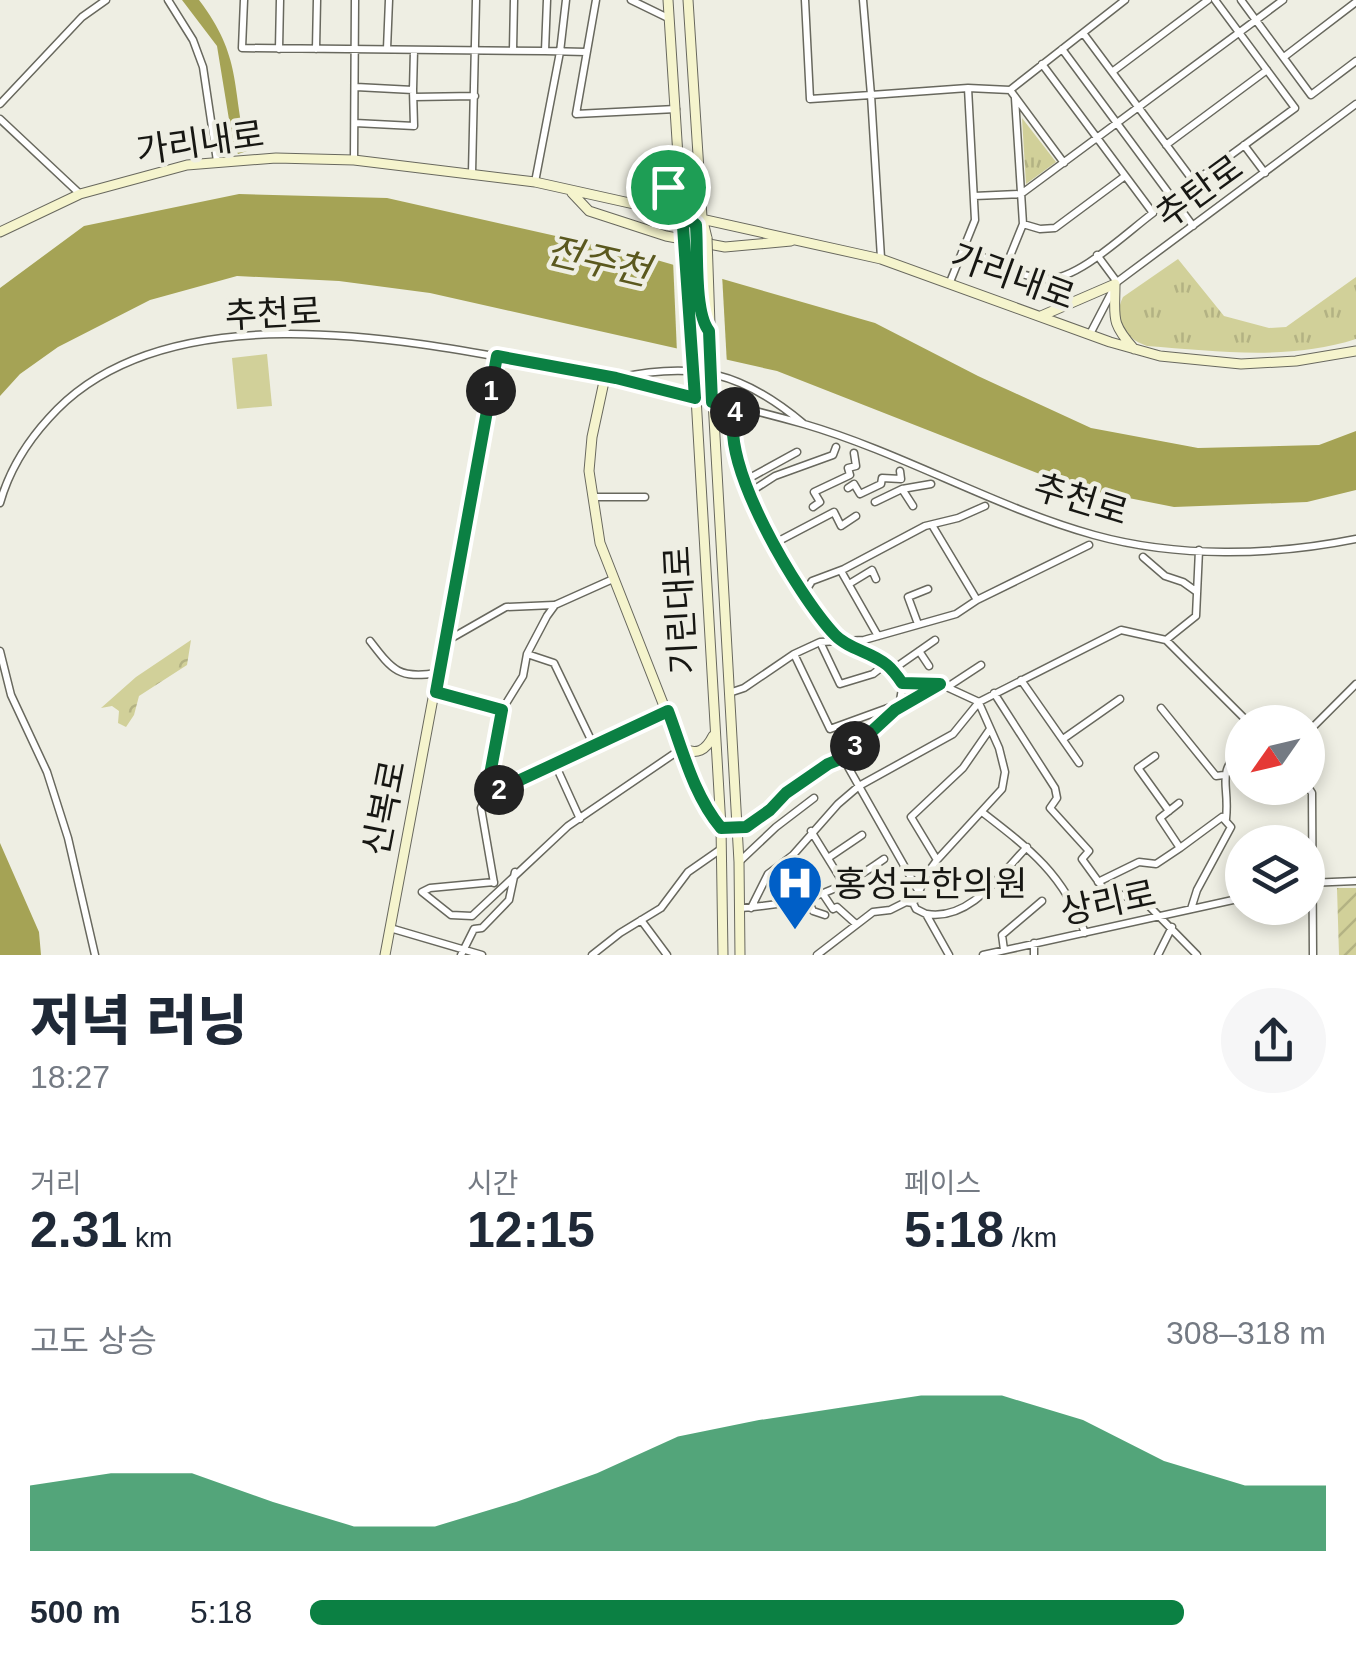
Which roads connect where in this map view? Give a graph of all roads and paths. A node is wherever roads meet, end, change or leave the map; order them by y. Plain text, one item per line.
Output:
1 (106, 0) edge
2 (168, 0) edge
3 (244, 0) edge
4 (280, 0) edge
5 (317, 0) edge
6 (354, 0) edge
7 (389, 0) edge
8 (476, 0) edge
9 (514, 0) edge
10 (547, 0) edge
11 (566, 0) edge
12 (596, 0) edge
13 (631, 0) edge
14 (668, 0) edge
15 (688, 0) edge
16 (806, 0) edge
17 (863, 0) edge
18 (1125, 0) edge
19 (1211, 0) edge
20 (1241, 0) edge
21 (1284, 0) edge
22 (1356, 2) edge
23 (669, 18) junction
24 (1256, 20) junction
25 (1083, 33) junction
26 (1240, 33) junction
27 (475, 48) junction
28 (279, 49) junction
29 (316, 49) junction
30 (355, 49) junction
31 (387, 49) junction
32 (1062, 49) junction
33 (414, 50) junction
34 (513, 50) junction
35 (545, 51) junction
36 (560, 52) junction
37 (586, 52) junction
38 (1284, 57) junction
39 (1356, 61) edge
40 (1042, 64) junction
41 (1267, 70) junction
42 (1112, 72) junction
43 (356, 88) junction
44 (968, 88) junction
45 (1010, 90) junction
46 (414, 93) junction
47 (872, 94) junction
48 (474, 96) junction
49 (1015, 98) junction
50 (0, 104) edge
51 (1356, 104) edge
52 (1139, 108) junction
53 (677, 109) junction
54 (0, 119) edge
55 (355, 123) junction
56 (1117, 124) junction
57 (1097, 139) junction
58 (1166, 145) junction
59 (1244, 145) junction
60 (354, 160) junction
61 (217, 161) junction
62 (1064, 163) junction
63 (680, 168) junction
64 (472, 173) junction
65 (1265, 174) junction
66 (1125, 176) junction
67 (535, 182) junction
68 (572, 193) junction
69 (80, 194) junction
70 (1021, 194) junction
71 (974, 196) junction
72 (654, 206) junction
73 (682, 212) junction
74 (702, 217) junction
75 (1023, 224) junction
76 (1193, 226) junction
77 (0, 232) edge
78 (702, 237) junction
79 (792, 240) junction
80 (964, 248) junction
81 (1097, 255) junction
82 (881, 259) junction
83 (1006, 266) junction
84 (950, 282) junction
85 (1116, 283) junction
86 (1041, 316) junction
87 (1090, 334) junction
88 (1134, 350) junction
89 (1356, 351) edge
90 (497, 356) junction
91 (610, 378) junction
92 (695, 398) junction
93 (712, 402) junction
94 (735, 412) junction
95 (805, 424) junction
96 (836, 446) dead end
97 (796, 452) dead end
98 (854, 453) dead end
99 (900, 471) dead end
100 (746, 480) junction
101 (931, 484) dead end
102 (848, 488) dead end
103 (902, 488) junction
104 (750, 492) junction
105 (592, 497) junction
106 (644, 497) dead end
107 (875, 502) dead end
108 (0, 503) edge
109 (913, 506) dead end
110 (985, 506) dead end
111 (813, 507) dead end
112 (856, 516) dead end
113 (932, 525) junction
114 (1356, 539) edge
115 (773, 544) junction
116 (1088, 545) dead end
117 (1200, 550) junction
118 (1143, 556) dead end
119 (840, 571) junction
120 (613, 579) junction
121 (876, 579) dead end
122 (849, 584) junction
123 (928, 590) dead end
124 (1198, 592) junction
125 (802, 596) junction
126 (977, 600) junction
127 (556, 605) junction
128 (918, 624) junction
129 (878, 636) junction
130 (838, 639) junction
131 (935, 640) dead end
132 (1166, 640) junction
133 (370, 641) dead end
134 (820, 642) junction
135 (443, 643) junction
136 (0, 650) edge
137 (919, 652) junction
138 (528, 654) junction
139 (794, 654) junction
140 (982, 665) dead end
141 (928, 666) dead end
142 (889, 667) junction
143 (437, 673) junction
144 (1021, 680) junction
145 (902, 683) junction
146 (1356, 684) edge
147 (944, 685) junction
148 (436, 692) junction
149 (994, 693) junction
150 (728, 694) junction
151 (1120, 698) dead end
152 (979, 702) junction
153 (1231, 705) edge
154 (899, 706) junction
155 (1161, 708) dead end
156 (502, 710) junction
157 (668, 711) junction
158 (1325, 715) edge
159 (990, 728) junction
160 (714, 734) junction
161 (1063, 739) junction
162 (594, 746) junction
163 (682, 748) junction
164 (1155, 756) dead end
165 (843, 758) junction
166 (1080, 763) dead end
167 (554, 764) junction
168 (1225, 772) edge
169 (1224, 775) junction
170 (859, 786) junction
171 (486, 796) junction
172 (814, 798) dead end
173 (1179, 804) dead end
174 (982, 812) junction
175 (1169, 812) junction
176 (580, 818) junction
177 (1226, 819) junction
178 (721, 828) junction
179 (736, 828) junction
180 (812, 831) junction
181 (862, 836) dead end
182 (1028, 847) junction
183 (1180, 848) junction
184 (721, 849) junction
185 (793, 854) junction
186 (828, 858) junction
187 (884, 859) dead end
188 (937, 860) junction
189 (739, 862) junction
190 (515, 872) junction
191 (1356, 881) edge
192 (494, 882) junction
193 (1098, 882) junction
194 (1325, 882) edge
195 (846, 886) junction
196 (919, 892) junction
197 (494, 894) junction
198 (823, 894) junction
199 (807, 900) junction
200 (1042, 900) dead end
201 (1225, 902) edge
202 (913, 903) junction
203 (746, 908) junction
204 (1191, 909) junction
205 (926, 914) junction
206 (826, 915) dead end
207 (1159, 917) junction
208 (640, 920) junction
209 (856, 924) junction
210 (1312, 925) edge
211 (1172, 927) junction
212 (390, 928) junction
213 (1085, 934) junction
214 (1034, 943) junction
215 (1004, 950) junction
216 (463, 952) edge
217 (95, 955) edge
218 (385, 955) edge
219 (482, 955) edge
220 (592, 955) edge
221 (666, 955) edge
222 (723, 955) edge
223 (740, 955) edge
224 (817, 955) edge
225 (950, 955) edge
226 (984, 955) edge
227 (1034, 955) edge
228 (1158, 955) edge
229 (1197, 955) edge
230 (1313, 955) edge

1 - 50 street
2 - 61 street
3 - 28 street
4 - 28 street
5 - 29 street
6 - 30 street
7 - 31 street
8 - 27 street
9 - 34 street
10 - 35 street
11 - 36 street
12 - 37 street
13 - 23 street
14 - 23 street, 기린대로
15 - 74 street, 기린대로
16 - 47 street
17 - 47 street
18 - 25 street
19 - 26 street
19 - 42 street
20 - 24 street
21 - 24 street
22 - 38 street
23 - 53 street, 기린대로
24 - 26 street
24 - 38 street
25 - 32 street
25 - 42 street
26 - 41 street
26 - 52 street
27 - 33 street
27 - 34 street
27 - 48 street
28 - 29 street
29 - 30 street
30 - 31 street
30 - 43 street
31 - 33 street
32 - 40 street
32 - 56 street
33 - 46 street
34 - 35 street
35 - 36 street
36 - 37 street
36 - 67 street
37 - 53 street
38 - 39 street
40 - 45 street
40 - 57 street
41 - 58 street
41 - 59 street
42 - 52 street
43 - 46 street
43 - 55 street
44 - 45 street
44 - 47 street
44 - 71 street
45 - 49 street
46 - 48 street
46 - 55 street
47 - 82 street
48 - 64 street
49 - 62 street
49 - 70 street
51 - 65 street, 추탄로
52 - 56 street
52 - 58 street
53 - 63 street, 기린대로
54 - 69 street
55 - 60 street
56 - 57 street
56 - 76 street
57 - 62 street
57 - 66 street
58 - 59 street
59 - 65 street
60 - 61 street, 가리내로
60 - 64 street, 가리내로
61 - 69 street, 가리내로
62 - 70 street
63 - 72 street
63 - 73 street, 기린대로
64 - 67 street, 가리내로
65 - 76 street, 추탄로
66 - 75 street
66 - 81 street
67 - 68 street, 가리내로
68 - 72 street, 가리내로
68 - 79 street
69 - 77 street, 가리내로
70 - 71 street
70 - 75 street
71 - 80 street
72 - 73 street, 가리내로
73 - 74 street, 가리내로
73 - 78 street, 기린대로
73 - 92 street, 기린대로, bridge
74 - 78 street, 기린대로
74 - 79 street, 가리내로
75 - 83 street
76 - 85 street, 추탄로
78 - 93 street, 기린대로, bridge
79 - 82 street, 가리내로
80 - 83 street
80 - 84 street
81 - 83 street
81 - 85 street
82 - 84 street, 가리내로
84 - 86 street, 가리내로
85 - 86 street
85 - 87 street, 추탄로
85 - 88 street
86 - 87 street, 가리내로
87 - 88 street, 가리내로
88 - 89 street, 가리내로
90 - 91 street, 추천로
90 - 108 street, 추천로
90 - 135 street, 신복로
91 - 92 street, 추천로
91 - 95 street, 추천로
91 - 105 street
92 - 93 street, 추천로
92 - 160 street, 기린대로
93 - 94 street, 추천로
93 - 150 street, 기린대로
94 - 95 street, 추천로
94 - 100 street
95 - 117 street, 추천로
96 - 104 street
97 - 100 street
98 - 111 street
99 - 102 street
100 - 104 street
101 - 103 street
103 - 107 street
103 - 109 street
104 - 115 street
105 - 106 street
105 - 120 street
110 - 113 street
112 - 115 street
113 - 119 street
113 - 126 street
114 - 117 street, 추천로
115 - 125 street
116 - 126 street
117 - 124 street
118 - 124 street, 추천로
119 - 122 street
119 - 125 street
120 - 127 street
120 - 157 street
121 - 122 street
122 - 129 street
123 - 128 street
124 - 132 street
125 - 130 street
126 - 128 street
127 - 135 street
127 - 138 street
128 - 129 street
129 - 130 street
130 - 134 street
130 - 142 street
131 - 137 street
132 - 144 street
132 - 153 street
133 - 143 street
134 - 139 street
134 - 142 street
135 - 143 street, 신복로
136 - 217 street
137 - 141 street
137 - 142 street
138 - 156 street
138 - 162 street
139 - 150 street
139 - 154 street
140 - 147 street
142 - 145 street
143 - 148 street, 신복로
144 - 149 street
144 - 161 street
145 - 147 street
145 - 154 street
146 - 158 street
147 - 152 street
147 - 154 street
148 - 156 street
148 - 212 street, 신복로
149 - 152 street
149 - 193 street
150 - 179 street, 기린대로
151 - 161 street
152 - 159 street
152 - 170 street
154 - 165 street
155 - 169 street
156 - 171 street
157 - 162 street
157 - 163 street
159 - 174 street
159 - 188 street
160 - 163 street
160 - 178 street, 기린대로
161 - 166 street
162 - 167 street
163 - 176 street
163 - 178 street
164 - 175 street
165 - 170 street
165 - 179 street
167 - 171 street
167 - 176 street
168 - 169 street
169 - 177 street
170 - 180 street
170 - 196 street
171 - 192 street
172 - 189 street
173 - 175 street
174 - 182 street
174 - 188 street
175 - 183 street
176 - 190 street
177 - 183 street
177 - 204 street
178 - 179 street
178 - 184 street, 기린대로
179 - 189 street, 기린대로
180 - 185 street
180 - 186 street
181 - 186 street
182 - 205 street
182 - 213 street
183 - 193 street
184 - 208 street
184 - 222 street, 기린대로
185 - 199 street
185 - 203 street
186 - 195 street
187 - 195 street
188 - 196 street
189 - 203 street, 기린대로
190 - 197 street
190 - 216 street
191 - 194 street
192 - 197 street
192 - 197 street
193 - 207 street
195 - 198 street
196 - 202 street
198 - 199 street
198 - 209 street
199 - 203 street
199 - 206 street
200 - 215 street
201 - 204 street, 상리로
202 - 205 street
202 - 209 street
203 - 223 street, 기린대로
204 - 207 street, 상리로
205 - 225 street
207 - 211 street
207 - 213 street, 상리로
208 - 220 street
208 - 221 street
209 - 224 street
210 - 230 street
211 - 228 street
211 - 229 street
212 - 216 street
212 - 218 street, 신복로
213 - 214 street, 상리로
214 - 215 street, 상리로
214 - 227 street
215 - 226 street, 상리로
216 - 219 street

